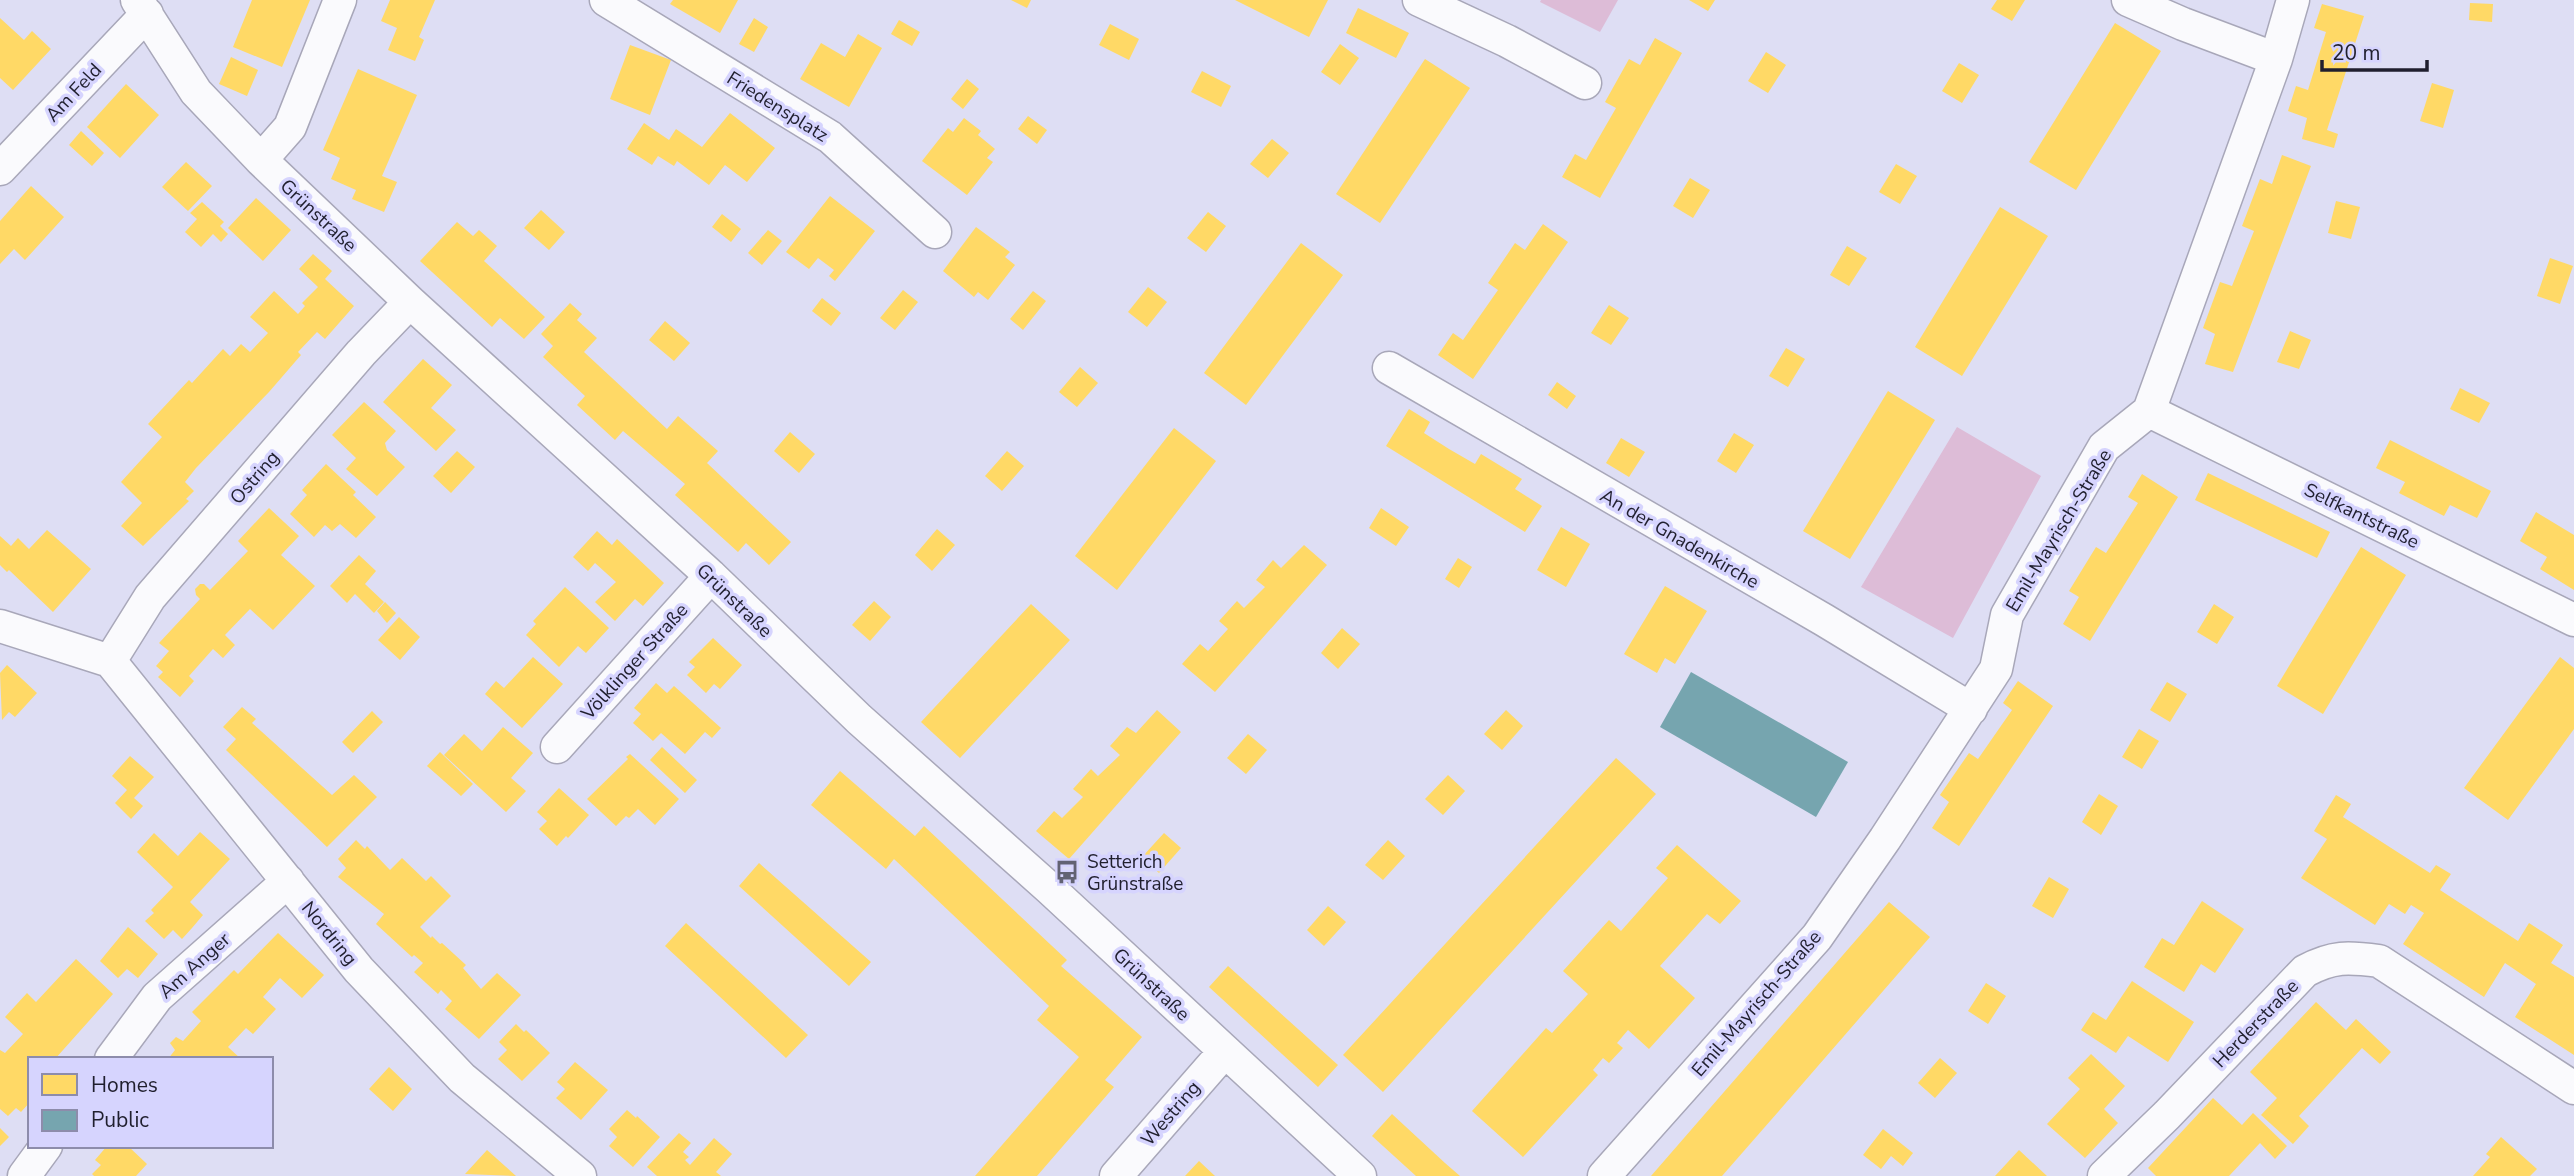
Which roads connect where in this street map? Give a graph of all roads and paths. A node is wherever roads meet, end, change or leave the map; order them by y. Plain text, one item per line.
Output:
1 (340, 0) edge
2 (606, 0) edge
3 (1419, 0) edge
4 (2128, 0) edge
5 (2293, 0) edge
6 (142, 7) edge
7 (2276, 59) junction
8 (1585, 83) dead end
9 (261, 160) junction
10 (0, 169) edge
11 (935, 232) dead end
12 (410, 302) junction
13 (1389, 368) dead end
14 (2149, 411) junction
15 (711, 576) junction
16 (2574, 620) edge
17 (0, 626) edge
18 (110, 661) junction
19 (1971, 709) junction
20 (557, 747) dead end
21 (288, 881) junction
22 (1225, 1051) junction
23 (113, 1057) edge
24 (2574, 1088) edge
25 (45, 1148) edge
26 (569, 1173) edge
27 (24, 1176) edge
28 (1116, 1176) edge
29 (1360, 1176) edge
30 (1604, 1176) edge
31 (2104, 1176) edge

1 - 9 street
2 - 11 street, Friedensplatz
3 - 8 street
4 - 7 street
5 - 7 street
6 - 9 street, Grünstraße
6 - 10 street, Am Feld
7 - 14 street
9 - 12 street, Grünstraße
12 - 15 street, Grünstraße
12 - 18 street, Ostring
13 - 19 street, An der Gnadenkirche
14 - 16 street, Selfkantstraße
14 - 19 street, Emil-Mayrisch-Straße
15 - 20 street, Völklinger Straße
15 - 22 street, Grünstraße
17 - 18 street
18 - 21 street, Nordring
19 - 30 street, Emil-Mayrisch-Straße
21 - 23 street, Am Anger
21 - 26 street, Nordring
22 - 28 street, Westring
22 - 29 street, Grünstraße
24 - 31 street, Herderstraße
25 - 27 street

